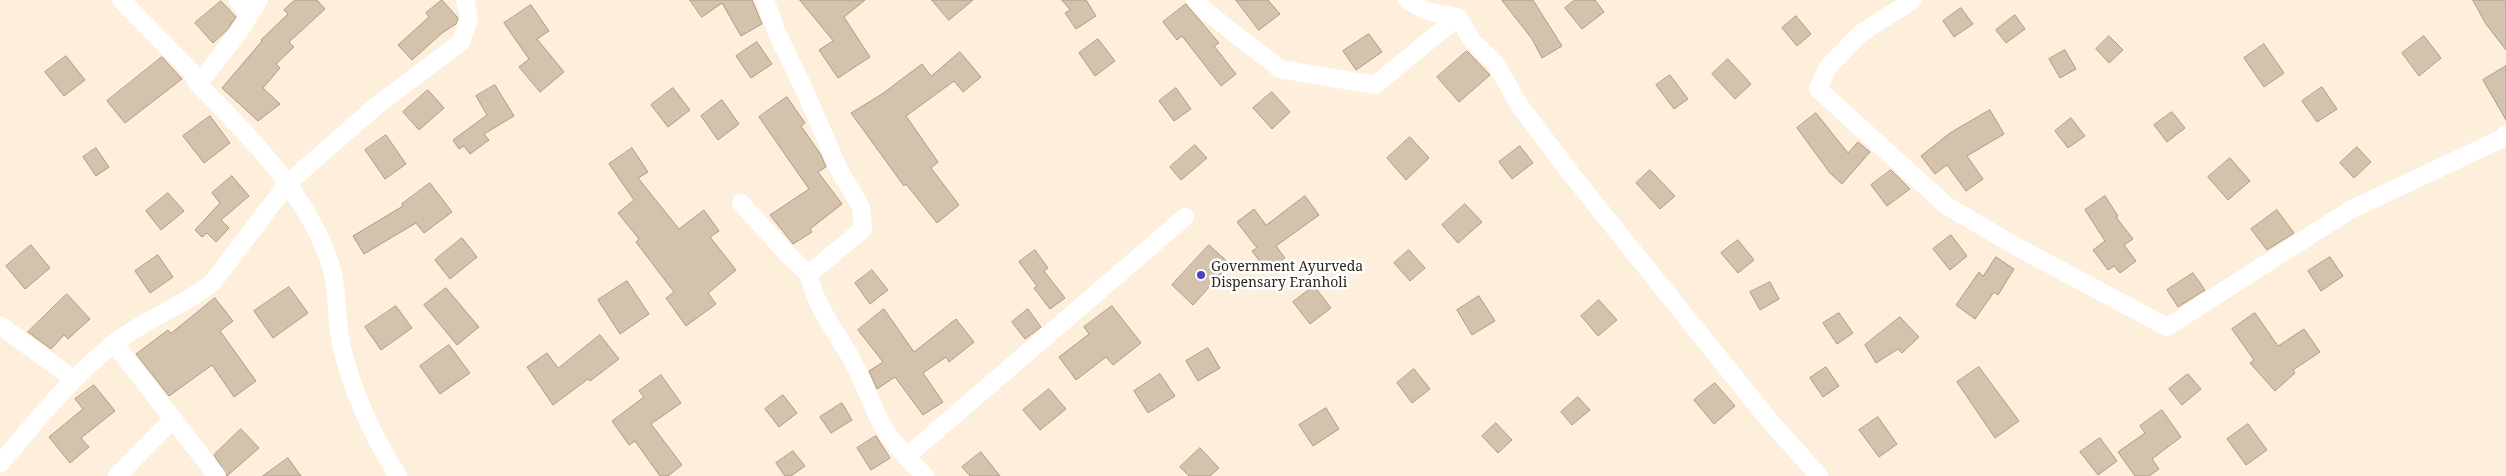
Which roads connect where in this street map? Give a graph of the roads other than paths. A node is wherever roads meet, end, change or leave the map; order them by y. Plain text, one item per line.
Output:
1 (121, 0) edge
2 (238, 0) edge
3 (259, 0) edge
4 (465, 0) edge
5 (765, 0) edge
6 (1195, 0) edge
7 (1407, 0) edge
8 (1912, 0) edge
9 (249, 16) junction
10 (1458, 16) junction
11 (198, 84) junction
12 (2506, 134) edge
13 (288, 183) junction
14 (741, 203) dead end
15 (1185, 217) dead end
16 (809, 274) junction
17 (0, 326) edge
18 (114, 343) junction
19 (73, 379) junction
20 (173, 419) junction
21 (906, 457) junction
22 (0, 464) edge
23 (117, 476) edge
24 (217, 476) edge
25 (398, 476) edge
26 (925, 476) edge
27 (1819, 476) edge

1 - 11 street
2 - 9 street
3 - 9 street
4 - 13 street
5 - 16 street
6 - 10 street
7 - 10 street
8 - 12 street
9 - 11 street
10 - 27 street
11 - 13 street
13 - 18 street
13 - 25 street
14 - 16 street
15 - 21 street
16 - 21 street
17 - 19 street
18 - 19 street
18 - 20 street
19 - 22 street
20 - 23 street
20 - 24 street
21 - 26 street

